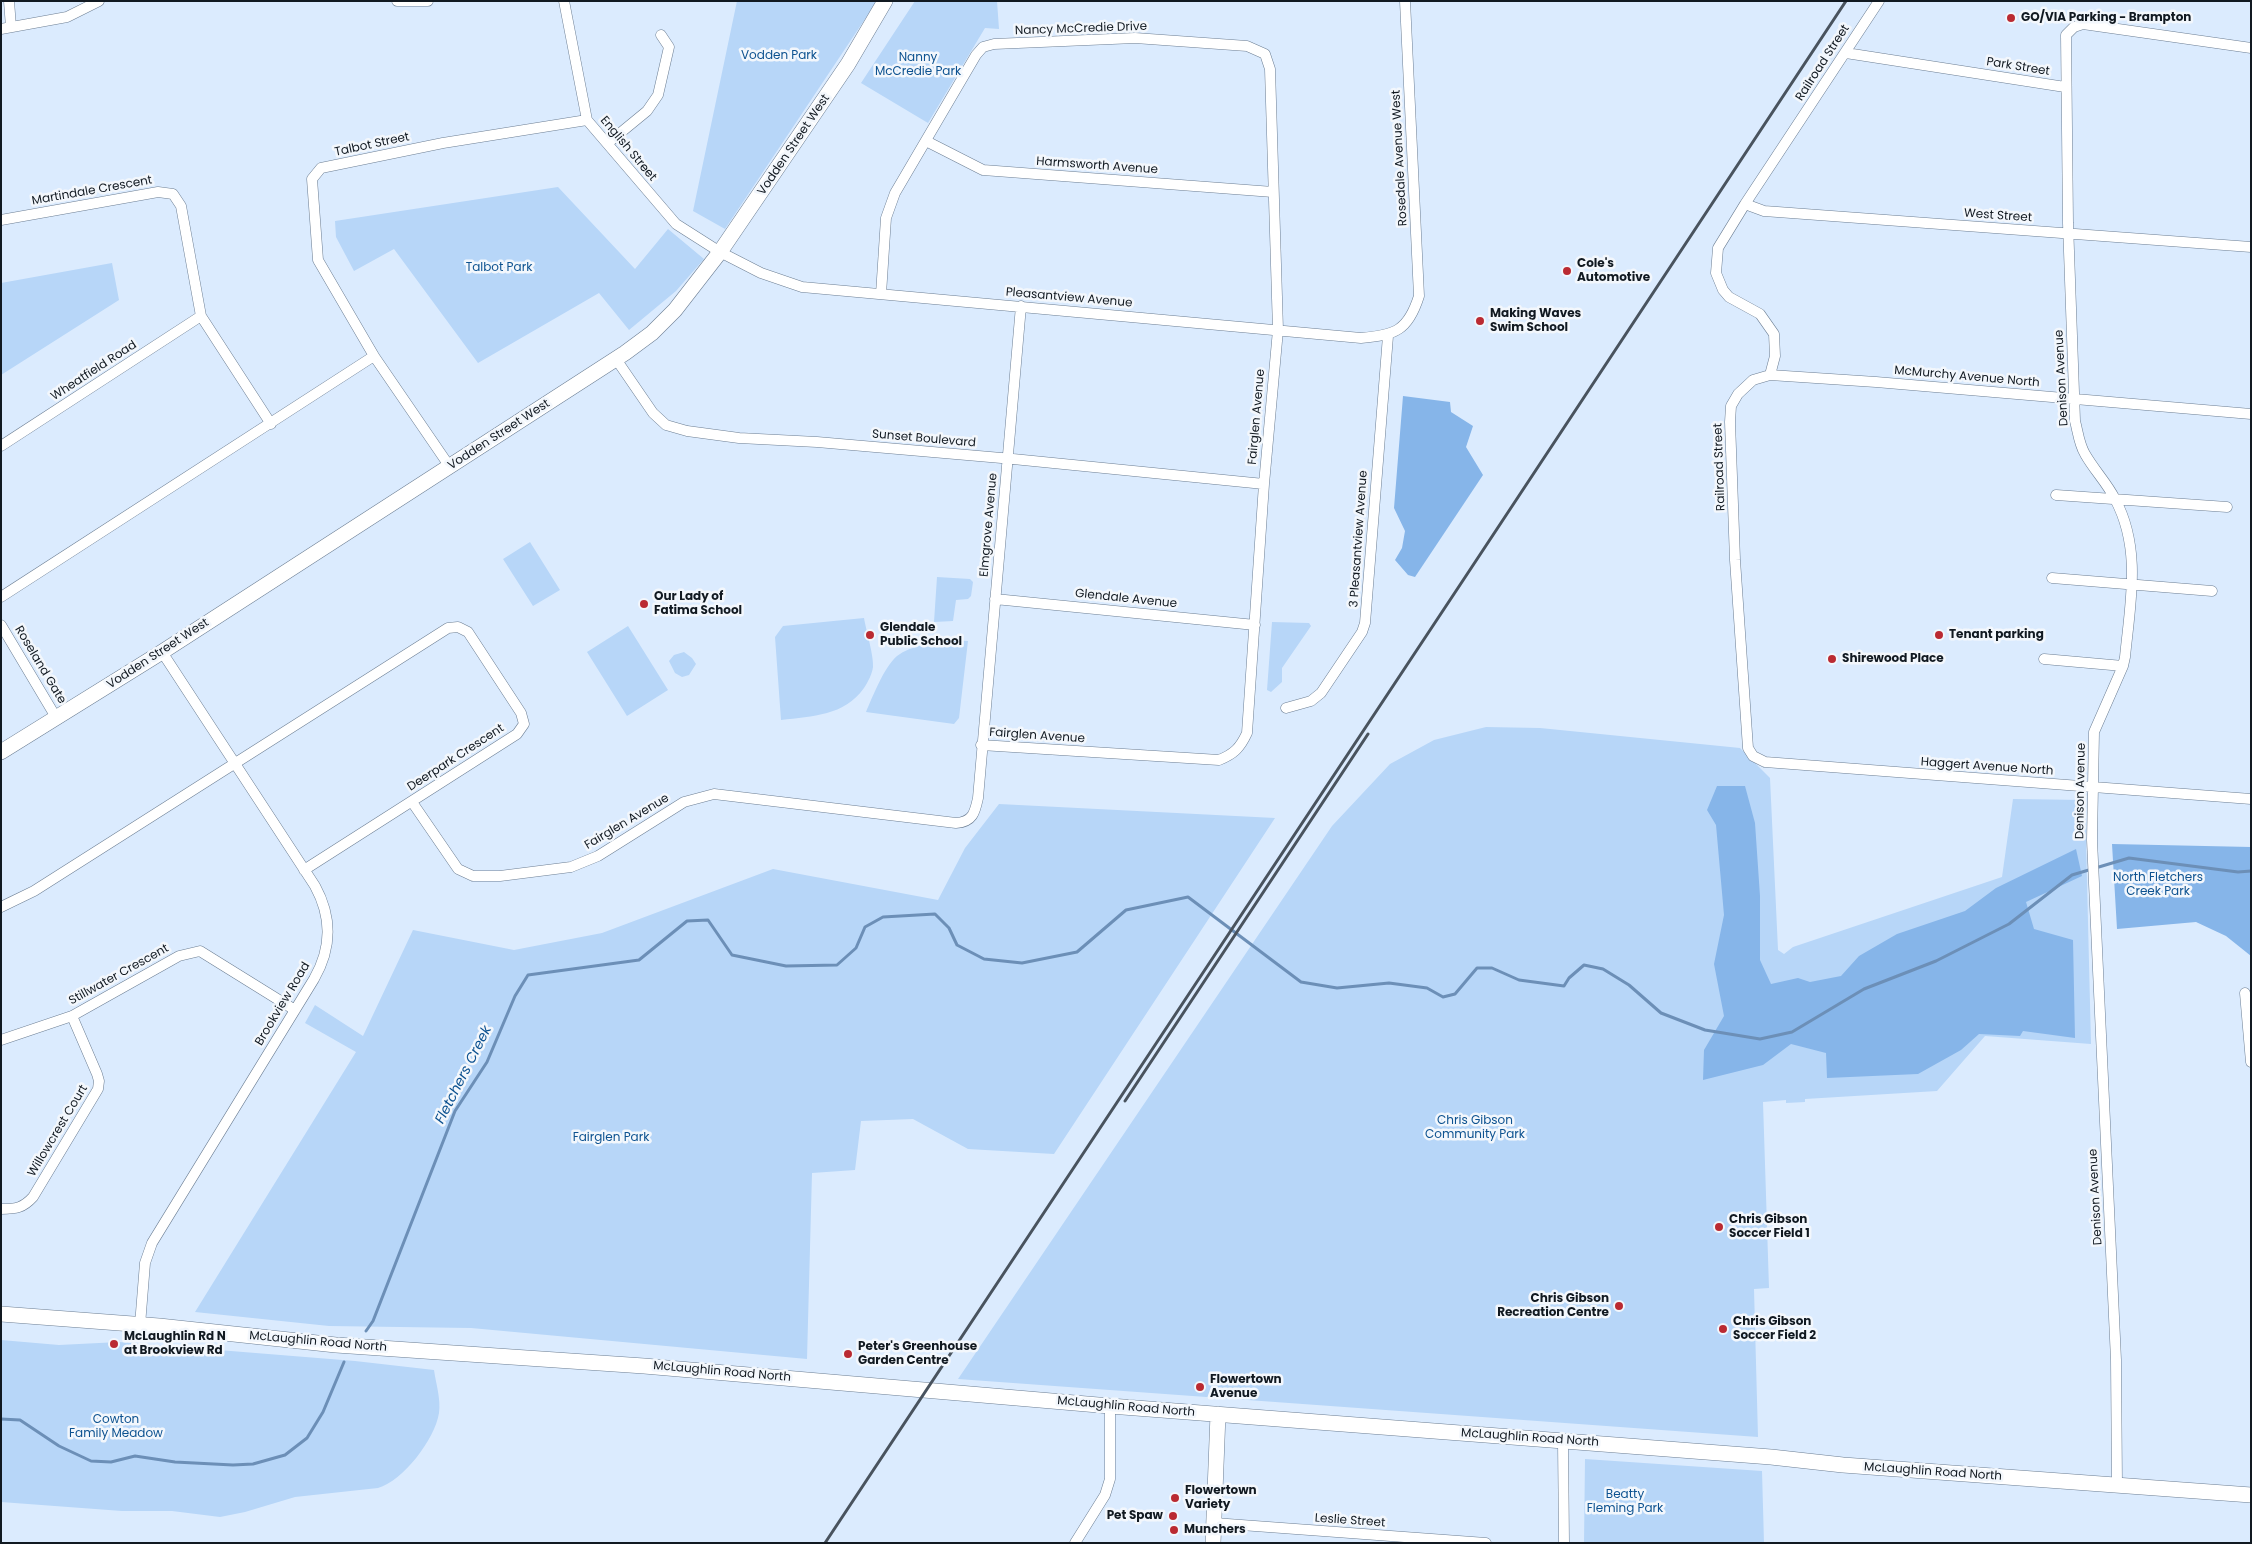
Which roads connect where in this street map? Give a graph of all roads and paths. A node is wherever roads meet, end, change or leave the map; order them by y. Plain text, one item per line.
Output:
1 (9, 1) edge
2 (100, 1) edge
3 (398, 1) edge
4 (428, 1) edge
5 (564, 1) edge
6 (885, 1) edge
7 (1405, 1) edge
8 (1879, 1) edge
9 (6, 28) edge
10 (662, 35) dead end
11 (2251, 48) edge
12 (1846, 52) junction
13 (2065, 87) junction
14 (587, 120) junction
15 (926, 141) junction
16 (608, 143) junction
17 (1273, 192) junction
18 (1745, 204) junction
19 (1, 220) edge
20 (2069, 234) junction
21 (2251, 246) edge
22 (720, 252) junction
23 (881, 294) junction
24 (1021, 306) junction
25 (201, 316) junction
26 (1278, 330) junction
27 (1388, 336) junction
28 (374, 356) junction
29 (616, 359) junction
30 (1770, 375) junction
31 (2076, 399) junction
32 (2251, 414) edge
33 (270, 424) junction
34 (1, 446) edge
35 (1008, 459) junction
36 (450, 467) junction
37 (1264, 484) junction
38 (2056, 495) dead end
39 (2116, 499) junction
40 (2227, 507) dead end
41 (2052, 578) dead end
42 (2132, 584) junction
43 (2212, 591) dead end
44 (1, 597) edge
45 (995, 598) junction
46 (1, 625) edge
47 (1255, 625) junction
48 (162, 652) junction
49 (2044, 659) dead end
50 (2123, 666) junction
51 (1286, 708) dead end
52 (57, 719) junction
53 (981, 745) junction
54 (1, 752) edge
55 (1753, 756) joint
56 (236, 763) junction
57 (2092, 788) junction
58 (2251, 799) edge
59 (412, 802) junction
60 (304, 870) junction
61 (1, 907) edge
62 (2245, 993) dead end
63 (295, 1010) junction
64 (72, 1016) junction
65 (1, 1040) edge
66 (2251, 1062) edge
67 (1, 1209) edge
68 (1, 1314) edge
69 (140, 1325) junction
70 (1110, 1406) junction
71 (1218, 1414) junction
72 (1563, 1440) junction
73 (2116, 1486) junction
74 (2251, 1495) edge
75 (1214, 1523) junction
76 (1441, 1541) edge
77 (1075, 1543) edge
78 (1214, 1543) edge
79 (1486, 1543) edge
80 (1564, 1543) edge

1 - 9 street
2 - 9 street
3 - 4 street
5 - 14 street, English Street
6 - 22 main road, Vodden Street West
7 - 27 street, Rosedale Avenue West
8 - 12 street, Railroad Street
10 - 16 street
11 - 13 street, Park Street
12 - 13 street, Park Street
12 - 18 street, Railroad Street
13 - 20 street, Denison Avenue
14 - 16 street, English Street
14 - 28 street, Talbot Street
15 - 17 street, Harmsworth Avenue
15 - 17 street, Nancy McCredie Drive
15 - 23 street, Nancy McCredie Drive
16 - 22 street, English Street
17 - 26 street, Nancy McCredie Drive
18 - 20 street, West Street
18 - 30 street, Railroad Street
19 - 25 street, Martindale Crescent
20 - 21 street, West Street
20 - 31 street, Denison Avenue
22 - 23 street, Pleasantview Avenue
22 - 29 main road, Vodden Street West
23 - 24 street, Pleasantview Avenue
24 - 26 street, Pleasantview Avenue
24 - 35 street, Elmgrove Avenue
25 - 33 street, Martindale Crescent
25 - 34 street, Wheatfield Road
26 - 27 street, Pleasantview Avenue
26 - 37 street, Fairglen Avenue
27 - 51 street, 3 Pleasantview Avenue
28 - 33 street
28 - 36 street, Talbot Street
29 - 35 street, Sunset Boulevard
29 - 36 main road, Vodden Street West
30 - 31 street, McMurchy Avenue North
30 - 55 street, Railroad Street
31 - 32 street, McMurchy Avenue North
31 - 39 street, Denison Avenue
33 - 44 street
35 - 37 street, Sunset Boulevard
35 - 45 street, Elmgrove Avenue
36 - 48 main road, Vodden Street West
37 - 47 street, Fairglen Avenue
38 - 39 street
39 - 40 street
39 - 42 street, Denison Avenue
41 - 42 street
42 - 43 street
42 - 50 street, Denison Avenue
45 - 47 street, Glendale Avenue
45 - 53 street, Elmgrove Avenue
46 - 52 street, Roseland Gate
47 - 53 street, Fairglen Avenue
48 - 52 main road, Vodden Street West
48 - 56 street, Brookview Road
49 - 50 street
50 - 57 street, Denison Avenue
52 - 54 main road, Vodden Street West
53 - 59 street, Fairglen Avenue
55 - 57 street, Haggert Avenue North
56 - 59 street, Deerpark Crescent
56 - 60 street, Brookview Road
56 - 61 street
57 - 58 street, Haggert Avenue North
57 - 73 street, Denison Avenue
59 - 60 street, Deerpark Crescent
60 - 63 street, Brookview Road
62 - 66 street
63 - 64 street, Stillwater Crescent
63 - 69 street, Brookview Road
64 - 65 street, Stillwater Crescent
64 - 67 street, Willowcrest Court
68 - 69 main road, McLaughlin Road North
69 - 70 main road, McLaughlin Road North
70 - 71 main road, McLaughlin Road North
70 - 77 street
71 - 72 main road, McLaughlin Road North
71 - 75 main road
72 - 73 main road, McLaughlin Road North
72 - 80 street
73 - 74 main road, McLaughlin Road North
75 - 76 street, Leslie Street
75 - 78 main road
76 - 79 street, Leslie Street

